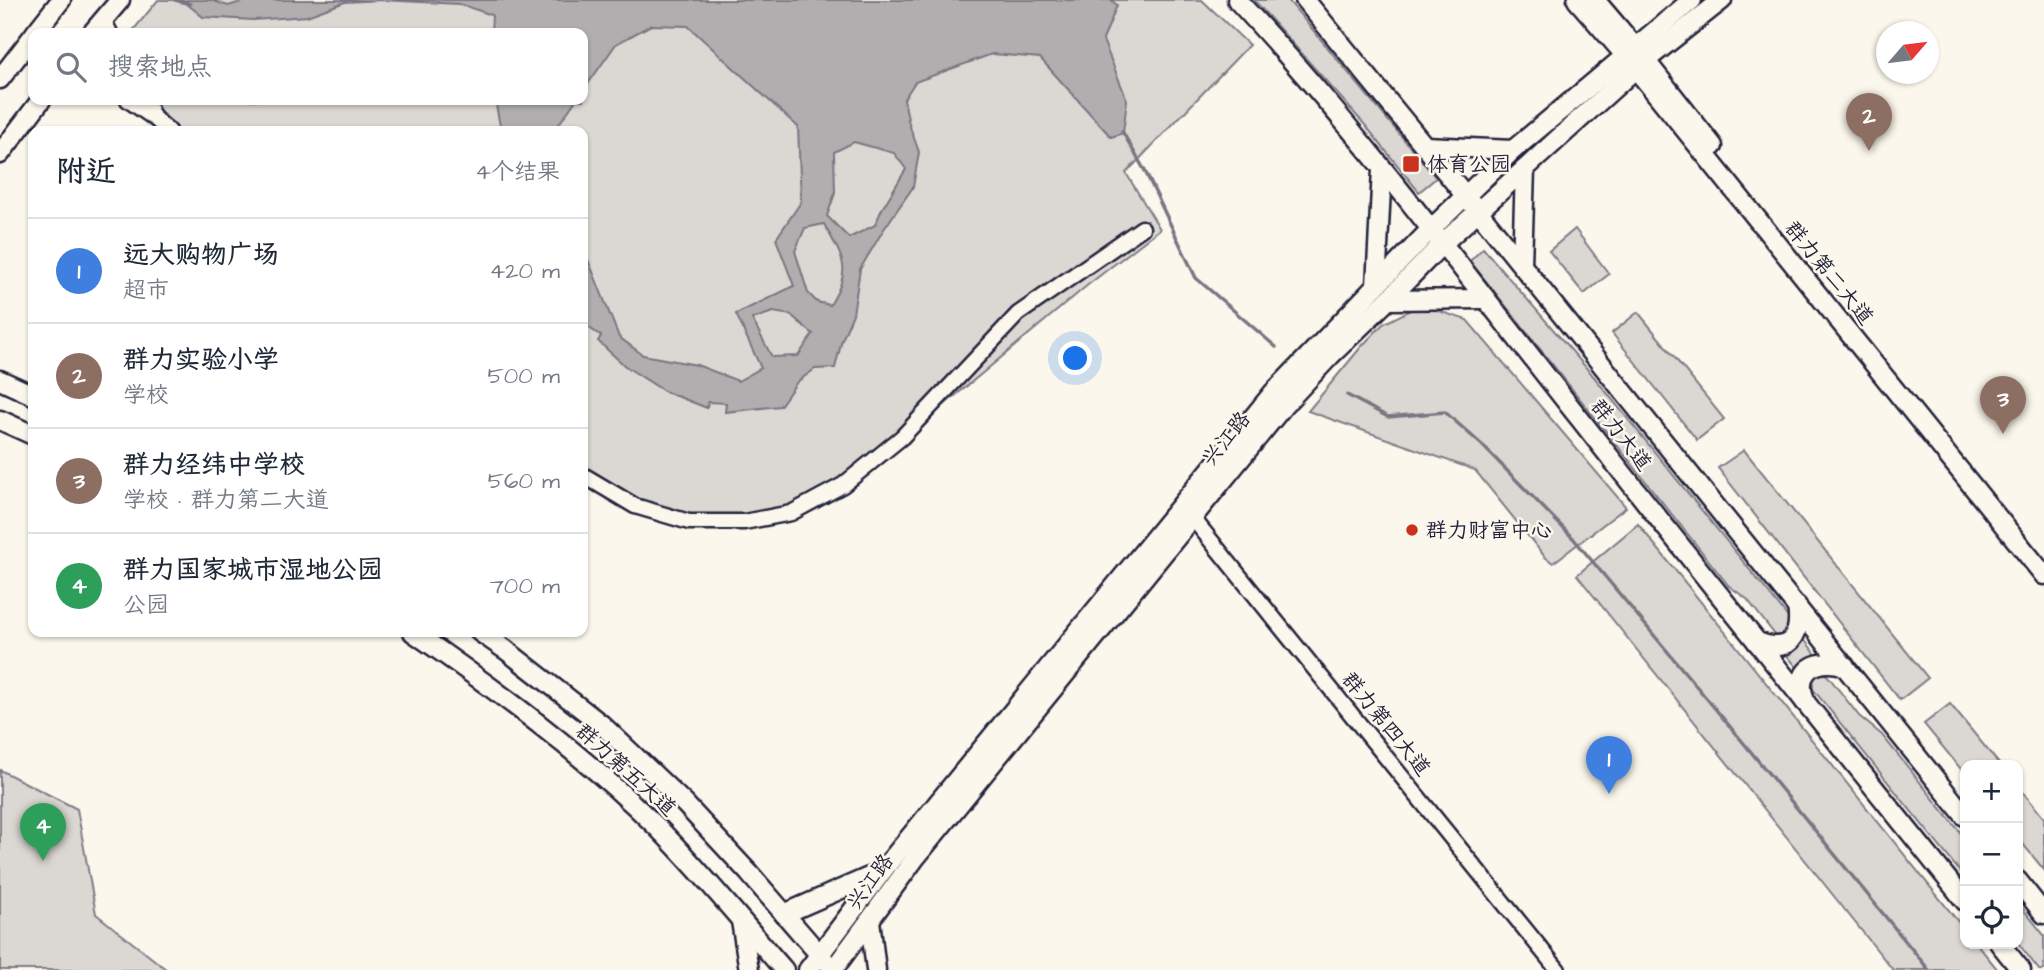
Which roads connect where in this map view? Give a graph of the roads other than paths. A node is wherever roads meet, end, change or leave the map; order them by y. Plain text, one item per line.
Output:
1 (61, 0) edge
2 (120, 0) edge
3 (1237, 0) edge
4 (1305, 0) edge
5 (1577, 0) edge
6 (1595, 0) edge
7 (1692, 0) edge
8 (1722, 0) edge
9 (39, 28) edge
10 (103, 28) edge
11 (28, 43) edge
12 (1635, 58) junction
13 (0, 79) edge
14 (37, 105) edge
15 (135, 105) edge
16 (148, 105) edge
17 (154, 118) junction
18 (163, 126) edge
19 (1425, 146) junction
20 (1513, 150) junction
21 (0, 154) edge
22 (1382, 169) junction
23 (1525, 169) junction
24 (1465, 195) junction
25 (1478, 211) junction
26 (1142, 228) dead end
27 (1432, 229) junction
28 (1443, 243) junction
29 (1522, 265) junction
30 (1376, 286) junction
31 (1485, 299) junction
32 (1388, 300) junction
33 (1324, 351) junction
34 (0, 380) edge
35 (28, 394) edge
36 (0, 420) edge
37 (28, 433) edge
38 (588, 478) edge
39 (1187, 511) junction
40 (2044, 567) edge
41 (2044, 575) edge
42 (1797, 606) junction
43 (420, 637) edge
44 (487, 637) edge
45 (1757, 642) junction
46 (1845, 666) junction
47 (1805, 702) junction
48 (1960, 810) edge
49 (882, 872) junction
50 (2022, 886) edge
51 (1960, 895) edge
52 (784, 914) junction
53 (2044, 914) edge
54 (870, 920) junction
55 (741, 921) junction
56 (2004, 949) edge
57 (819, 954) junction
58 (749, 970) edge
59 (784, 970) edge
60 (808, 970) edge
61 (832, 970) edge
62 (876, 970) edge
63 (1558, 970) edge
64 (2021, 970) edge

1 - 9 main road
2 - 10 main road
3 - 22 main road, 群力大道
4 - 19 main road, 群力大道
5 - 12 main road, 群力第二大道
6 - 12 main road, 群力第二大道
7 - 12 main road, 兴江路
8 - 12 main road, 兴江路
11 - 13 main road
12 - 20 main road, 兴江路
12 - 23 main road, 兴江路
12 - 40 main road, 群力第二大道
12 - 41 main road, 群力第二大道
14 - 21 main road
15 - 17 street
16 - 17 street
17 - 18 street
19 - 20 main road
19 - 24 main road, 群力大道
20 - 24 main road, 兴江路
22 - 27 main road, 群力大道
22 - 30 main road
23 - 25 main road, 兴江路
23 - 29 main road
24 - 25 main road, 群力大道
24 - 27 main road, 兴江路
25 - 28 main road, 兴江路
25 - 29 main road, 群力大道
26 - 38 street
27 - 28 main road, 群力大道
27 - 30 main road, 兴江路
28 - 31 main road, 群力大道
28 - 32 main road, 兴江路
29 - 42 main road, 群力大道
30 - 33 main road, 兴江路
31 - 32 main road
31 - 45 main road, 群力大道
32 - 33 main road, 兴江路
33 - 39 main road, 兴江路
34 - 35 main road
36 - 37 main road
39 - 49 main road, 兴江路
39 - 54 main road, 兴江路
39 - 63 street, 群力第四大道
42 - 45 main road
42 - 46 main road, 群力大道
43 - 55 main road, 群力第五大道
44 - 52 main road, 群力第五大道
45 - 47 main road, 群力大道
46 - 47 main road
46 - 48 main road, 群力大道
47 - 51 main road, 群力大道
49 - 52 main road
49 - 57 main road, 兴江路
50 - 53 main road
52 - 57 main road, 群力第五大道
54 - 61 main road, 兴江路
54 - 62 main road
55 - 58 main road
55 - 59 main road, 群力第五大道
56 - 64 main road
57 - 60 main road, 兴江路
57 - 61 main road, 群力第五大道

